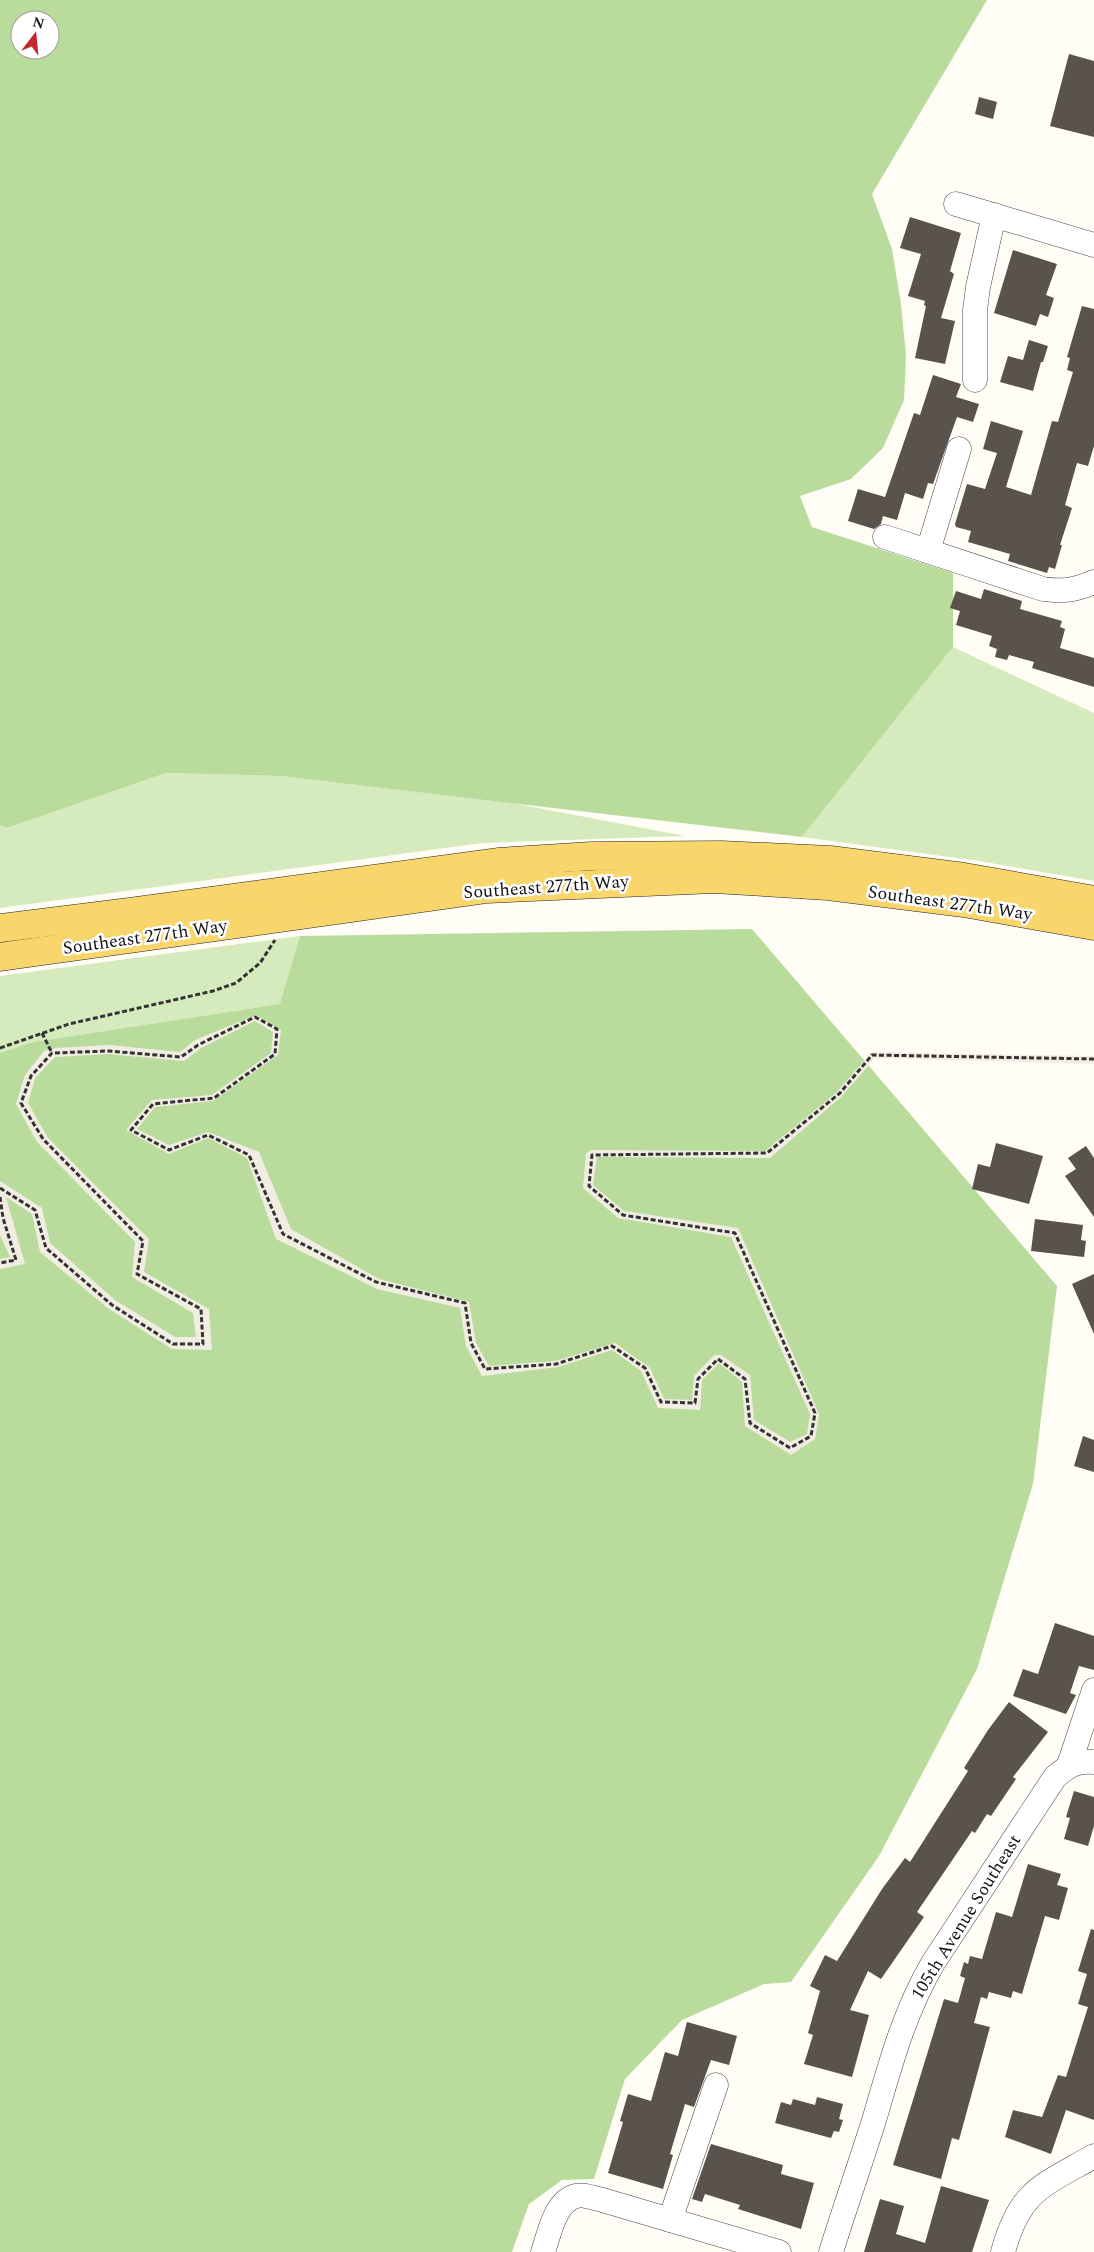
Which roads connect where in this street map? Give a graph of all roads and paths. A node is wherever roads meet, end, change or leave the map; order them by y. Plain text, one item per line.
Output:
1 (956, 204) dead end
2 (994, 215) junction
3 (1094, 245) edge
4 (975, 380) dead end
5 (959, 449) dead end
6 (885, 537) dead end
7 (928, 551) junction
8 (1094, 582) edge
9 (1094, 900) edge
10 (290, 916) junction
11 (1094, 926) edge
12 (0, 928) edge
13 (0, 958) edge
14 (42, 1033) junction
15 (0, 1048) edge
16 (52, 1053) junction
17 (1094, 1059) edge
18 (0, 1188) edge
19 (0, 1196) edge
20 (0, 1263) edge
21 (1094, 1690) edge
22 (1094, 1762) edge
23 (1069, 1765) junction
24 (716, 2084) dead end
25 (1094, 2156) edge
26 (670, 2220) junction
27 (543, 2252) edge
28 (779, 2252) edge
29 (831, 2252) edge
30 (1002, 2252) edge

1 - 2 street
2 - 3 street
2 - 4 street
5 - 7 street
6 - 7 street
7 - 8 street
9 - 12 main road, Southeast 277th Way
10 - 11 main road, Southeast 277th Way
10 - 13 main road, Southeast 277th Way
10 - 14 path
14 - 15 path
14 - 16 path
16 - 17 path
16 - 18 path
19 - 20 path
21 - 23 street
22 - 23 street
23 - 29 street, 105th Avenue Southeast
24 - 26 street
25 - 30 street
26 - 27 street
26 - 28 street

